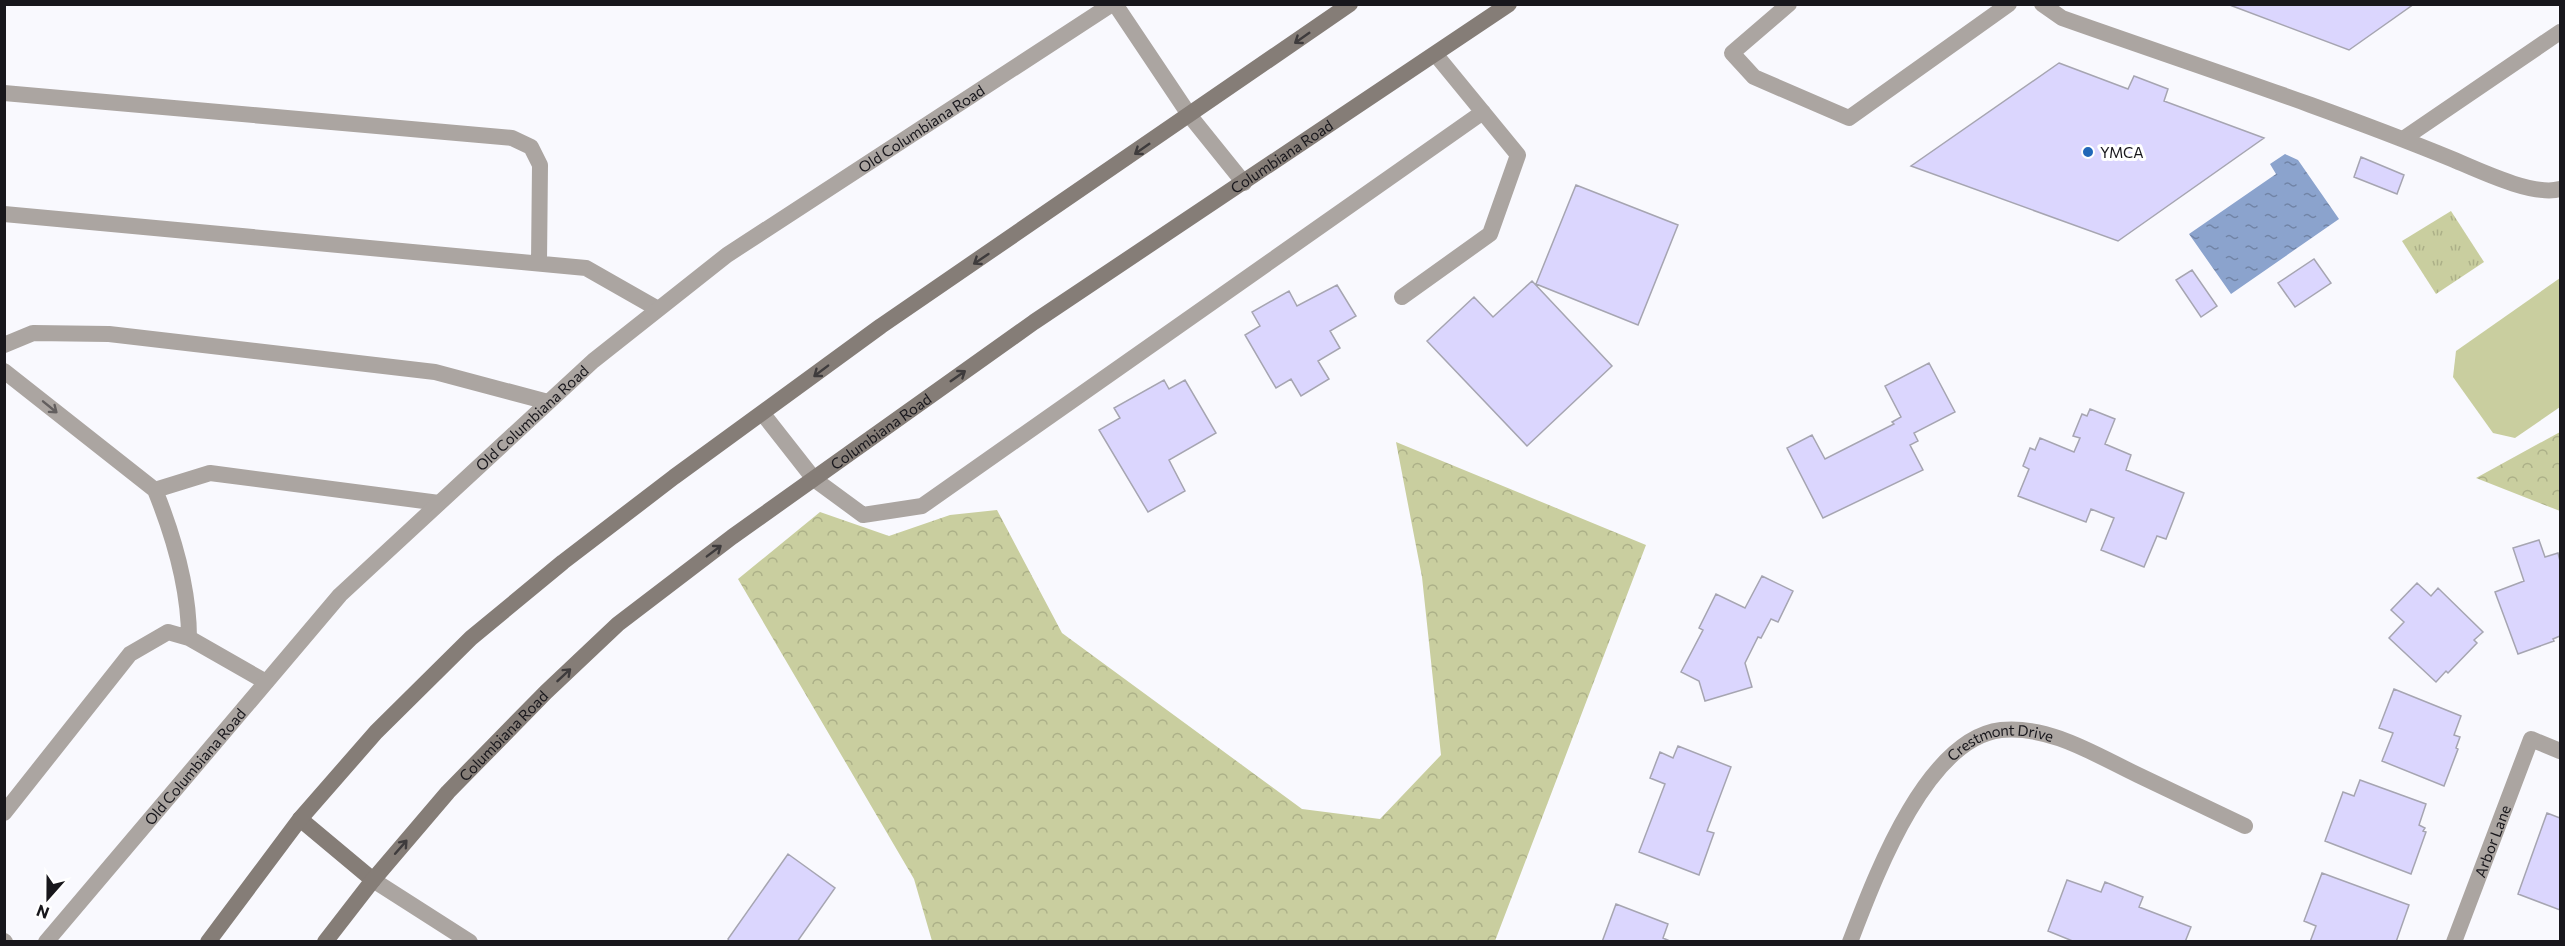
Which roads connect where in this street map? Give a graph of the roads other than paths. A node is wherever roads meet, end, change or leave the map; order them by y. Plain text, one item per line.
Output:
1 (1113, 4) edge
2 (1350, 4) edge
3 (1509, 4) edge
4 (1789, 4) edge
5 (2009, 4) edge
6 (2042, 4) edge
7 (2560, 32) edge
8 (1436, 55) junction
9 (4, 93) edge
10 (1484, 112) junction
11 (1190, 116) junction
12 (2403, 139) junction
13 (1244, 183) junction
14 (2560, 189) edge
15 (4, 214) edge
16 (539, 263) junction
17 (1402, 297) dead end
18 (658, 309) junction
19 (4, 345) edge
20 (4, 370) edge
21 (548, 402) junction
22 (763, 414) junction
23 (814, 479) junction
24 (155, 490) junction
25 (440, 503) junction
26 (189, 638) junction
27 (266, 682) junction
28 (2560, 751) edge
29 (4, 813) edge
30 (300, 819) junction
31 (2245, 826) dead end
32 (373, 880) junction
33 (46, 942) edge
34 (208, 942) edge
35 (325, 942) edge
36 (470, 942) edge
37 (1850, 942) edge
38 (2454, 942) edge

1 - 11 street
1 - 18 street, Old Columbiana Road
2 -> 11 main road
3 - 8 main road, Columbiana Road
4 - 5 street
6 - 12 street
7 - 12 street
8 - 10 street
8 - 13 main road, Columbiana Road
9 - 16 street
10 - 17 street
10 - 23 street
11 - 13 street
11 -> 22 main road
12 - 14 street
23 -> 13 main road, Columbiana Road
15 - 16 street
16 - 18 street
18 - 21 street, Old Columbiana Road
19 - 21 street
20 -> 24 street
21 - 25 street, Old Columbiana Road
22 - 23 street
22 - 30 main road
32 -> 23 main road, Columbiana Road
24 - 25 street
24 - 26 street
25 - 27 street, Old Columbiana Road
26 - 27 street
26 - 29 street
27 - 33 street, Old Columbiana Road
28 - 38 street, Arbor Lane
30 - 32 main road
30 - 34 main road
31 - 37 street, Crestmont Drive
32 - 35 main road, Columbiana Road
32 - 36 street

